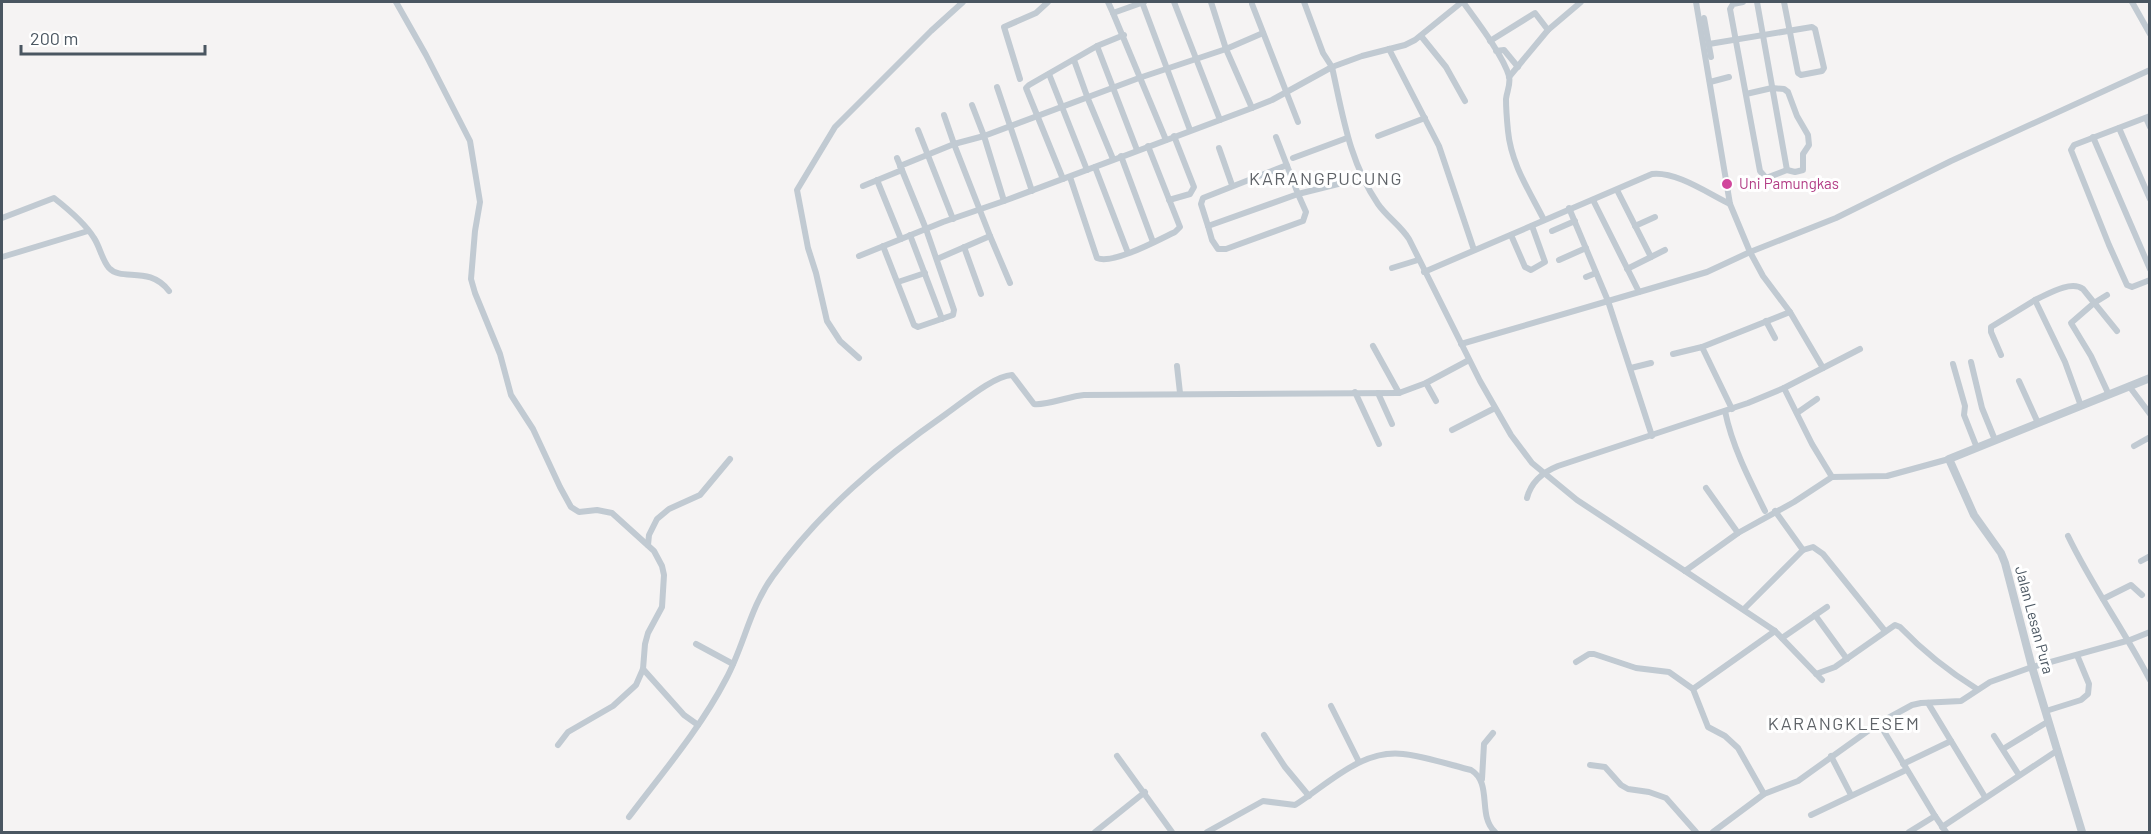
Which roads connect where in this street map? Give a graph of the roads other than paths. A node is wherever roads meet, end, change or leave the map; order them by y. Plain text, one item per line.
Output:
1 (396, 2) edge
2 (963, 2) edge
3 (1048, 2) edge
4 (1108, 2) edge
5 (1143, 2) edge
6 (1174, 2) edge
7 (1211, 2) edge
8 (1304, 2) edge
9 (1462, 2) edge
10 (1581, 2) edge
11 (1696, 2) edge
12 (1743, 2) edge
13 (1757, 2) edge
14 (1784, 2) edge
15 (2132, 2) edge
16 (1252, 4) dead end
17 (1113, 13) junction
18 (1704, 18) dead end
19 (1548, 30) junction
20 (1790, 30) junction
21 (1263, 33) junction
22 (2150, 34) edge
23 (1124, 35) junction
24 (1762, 35) junction
25 (1421, 36) junction
26 (1735, 39) junction
27 (1490, 41) junction
28 (1709, 44) junction
29 (1097, 46) junction
30 (1226, 49) junction
31 (1389, 49) junction
32 (1496, 51) junction
33 (1711, 57) dead end
34 (1196, 59) junction
35 (1074, 60) junction
36 (1518, 67) junction
37 (1332, 68) junction
38 (1166, 70) junction
39 (2150, 70) edge
40 (1049, 74) junction
41 (1509, 77) junction
42 (1729, 77) dead end
43 (1139, 78) junction
44 (1020, 79) dead end
45 (1710, 82) junction
46 (997, 87) dead end
47 (1112, 88) junction
48 (1772, 88) junction
49 (1287, 91) junction
50 (1746, 94) junction
51 (1088, 99) junction
52 (1465, 101) dead end
53 (972, 105) dead end
54 (1062, 108) junction
55 (1252, 108) junction
56 (944, 115) dead end
57 (1036, 116) junction
58 (2148, 117) edge
59 (1425, 118) junction
60 (1220, 120) junction
61 (1298, 122) dead end
62 (1010, 127) junction
63 (2150, 127) edge
64 (2119, 128) junction
65 (918, 130) dead end
66 (1190, 130) junction
67 (984, 136) junction
68 (1174, 136) junction
69 (1378, 136) dead end
70 (1276, 137) dead end
71 (2093, 137) junction
72 (1347, 138) junction
73 (1166, 140) junction
74 (954, 144) junction
75 (1148, 146) junction
76 (1219, 148) dead end
77 (1137, 150) junction
78 (927, 154) junction
79 (1121, 156) junction
80 (897, 158) dead end
81 (1293, 158) dead end
82 (1113, 159) junction
83 (1287, 165) junction
84 (1095, 167) junction
85 (901, 168) junction
86 (1087, 170) junction
87 (1787, 170) junction
88 (1066, 178) junction
89 (1362, 178) junction
90 (877, 180) junction
91 (1232, 185) junction
92 (863, 186) dead end
93 (1032, 190) junction
94 (1617, 190) junction
95 (1298, 194) junction
96 (2150, 199) edge
97 (1169, 200) junction
98 (1593, 200) junction
99 (1004, 201) junction
100 (1730, 204) junction
101 (1569, 208) junction
102 (979, 210) junction
103 (1654, 217) dead end
104 (2, 218) edge
105 (953, 219) junction
106 (1544, 220) junction
107 (1575, 221) junction
108 (1208, 226) junction
109 (1532, 226) junction
110 (1635, 226) junction
111 (926, 229) junction
112 (88, 231) junction
113 (1552, 231) dead end
114 (910, 235) junction
115 (1511, 235) junction
116 (990, 236) junction
117 (901, 239) junction
118 (1153, 242) junction
119 (883, 246) junction
120 (964, 247) junction
121 (1586, 248) junction
122 (1474, 250) junction
123 (1665, 250) dead end
124 (1750, 252) junction
125 (1128, 253) junction
126 (859, 256) dead end
127 (2, 257) edge
128 (1651, 257) junction
129 (937, 259) junction
130 (1418, 260) junction
131 (1559, 260) dead end
132 (1392, 268) dead end
133 (1627, 269) junction
134 (2150, 269) edge
135 (1424, 272) junction
136 (924, 273) junction
137 (1596, 273) junction
138 (1586, 277) dead end
139 (901, 280) dead end
140 (2150, 280) edge
141 (1010, 283) dead end
142 (169, 291) dead end
143 (1639, 292) junction
144 (981, 294) dead end
145 (2107, 295) dead end
146 (2035, 300) junction
147 (1608, 301) junction
148 (2094, 303) junction
149 (1790, 312) junction
150 (942, 319) junction
151 (1766, 321) junction
152 (2117, 331) dead end
153 (1775, 338) dead end
154 (1461, 344) junction
155 (1374, 346) dead end
156 (1702, 347) junction
157 (1860, 349) dead end
158 (1673, 354) dead end
159 (2001, 355) dead end
160 (859, 358) dead end
161 (1469, 360) junction
162 (1971, 362) dead end
163 (1651, 363) dead end
164 (1953, 364) dead end
165 (1177, 366) dead end
166 (1630, 368) junction
167 (1823, 368) junction
168 (2150, 378) edge
169 (2019, 381) dead end
170 (1426, 383) junction
171 (2129, 386) junction
172 (1784, 388) junction
173 (1355, 392) junction
174 (1180, 393) junction
175 (1378, 393) junction
176 (1399, 393) junction
177 (2109, 395) junction
178 (1817, 399) dead end
179 (1436, 401) dead end
180 (2081, 406) junction
181 (1495, 408) junction
182 (1732, 409) junction
183 (1725, 411) junction
184 (1797, 413) junction
185 (2150, 414) edge
186 (2038, 423) junction
187 (1392, 424) dead end
188 (1452, 430) dead end
189 (1652, 435) junction
190 (2150, 437) edge
191 (1995, 440) junction
192 (1379, 444) dead end
193 (2134, 446) dead end
194 (1977, 448) junction
195 (730, 459) dead end
196 (1949, 459) junction
197 (1544, 472) junction
198 (1832, 477) junction
199 (1706, 488) dead end
200 (1527, 498) dead end
201 (1764, 511) dead end
202 (1775, 511) junction
203 (1738, 532) junction
204 (2068, 536) dead end
205 (648, 545) junction
206 (1803, 550) junction
207 (2150, 556) edge
208 (2141, 561) dead end
209 (1685, 571) junction
210 (2142, 595) dead end
211 (2103, 599) junction
212 (1827, 607) dead end
213 (1744, 609) junction
214 (1815, 615) junction
215 (1775, 631) junction
216 (1885, 631) junction
217 (2150, 632) edge
218 (1782, 638) junction
219 (2130, 640) junction
220 (696, 644) dead end
221 (2077, 655) junction
222 (1847, 659) junction
223 (1576, 662) dead end
224 (732, 664) junction
225 (2032, 667) junction
226 (644, 669) junction
227 (1816, 674) junction
228 (1822, 680) dead end
229 (2150, 680) edge
230 (1693, 689) junction
231 (1977, 689) junction
232 (1928, 702) junction
233 (1331, 706) dead end
234 (2046, 711) junction
235 (2049, 721) junction
236 (1879, 723) junction
237 (698, 725) junction
238 (1493, 733) dead end
239 (1264, 735) dead end
240 (1994, 736) dead end
241 (1951, 741) junction
242 (558, 745) dead end
243 (2003, 749) junction
244 (2058, 750) junction
245 (1117, 756) dead end
246 (1831, 756) junction
247 (1359, 762) junction
248 (1590, 765) dead end
249 (1904, 767) junction
250 (2019, 775) junction
251 (1482, 779) junction
252 (1144, 792) junction
253 (1764, 794) junction
254 (1851, 795) junction
255 (1309, 796) junction
256 (1985, 797) junction
257 (1810, 815) dead end
258 (1935, 816) junction
259 (628, 817) dead end
260 (1944, 830) edge
261 (1095, 832) edge
262 (1172, 832) edge
263 (1207, 832) edge
264 (1495, 832) edge
265 (1696, 832) edge
266 (1713, 832) edge
267 (1909, 832) edge
268 (2082, 832) edge

1 - 205 street
2 - 160 street
3 - 44 street
4 - 17 street
5 - 17 street
5 - 38 street
6 - 34 street
7 - 30 street
8 - 37 street
9 - 25 street
9 - 27 street
10 - 19 street
11 - 45 street
12 - 26 street
13 - 24 street
14 - 20 street
15 - 22 street
16 - 21 street
17 - 23 street
18 - 28 street
19 - 27 street
19 - 36 street
20 - 20 street
20 - 24 street
21 - 30 street
21 - 49 street
23 - 29 street
23 - 43 street
24 - 26 street
24 - 48 street
25 - 31 street
25 - 52 street
26 - 28 street
26 - 50 street
27 - 32 street
28 - 33 street
29 - 35 street
29 - 47 street
30 - 34 street
30 - 55 street
31 - 37 street
31 - 59 street
32 - 36 street
32 - 41 street
34 - 38 street
34 - 60 street
35 - 40 street
35 - 51 street
36 - 41 street
37 - 49 street
37 - 72 street
38 - 43 street
38 - 66 street
39 - 124 street
40 - 54 street
40 - 57 street
41 - 106 street
42 - 45 street
43 - 47 street
43 - 73 street
45 - 100 street
46 - 62 street
47 - 51 street
47 - 77 street
48 - 50 street
48 - 87 street
48 - 87 street
49 - 55 street
49 - 61 street
50 - 87 street
51 - 54 street
51 - 82 street
53 - 67 street
54 - 57 street
54 - 86 street
55 - 60 street
56 - 74 street
57 - 62 street
57 - 88 street
58 - 63 street
58 - 64 street
59 - 69 street
59 - 122 street
60 - 66 street
62 - 67 street
62 - 93 street
64 - 71 street
64 - 96 street
65 - 78 street
66 - 68 street
67 - 74 street
67 - 99 street
68 - 73 street
68 - 97 street
70 - 83 street
71 - 134 street
71 - 140 street
72 - 81 street
72 - 89 street
73 - 75 street
74 - 78 street
74 - 102 street
75 - 77 street
75 - 97 street
76 - 91 street
77 - 79 street
78 - 85 street
78 - 105 street
79 - 82 street
79 - 118 street
80 - 85 street
82 - 84 street
83 - 91 street
83 - 95 street
84 - 86 street
84 - 125 street
85 - 90 street
85 - 111 street
86 - 88 street
88 - 93 street
88 - 125 street
89 - 95 street
89 - 130 street
90 - 92 street
90 - 117 street
91 - 108 street
93 - 99 street
94 - 98 street
94 - 100 street
94 - 110 street
95 - 108 street
95 - 108 street
97 - 118 street
98 - 101 street
98 - 133 street
99 - 102 street
100 - 124 street
101 - 106 street
101 - 107 street
102 - 105 street
102 - 116 street
103 - 110 street
104 - 112 street
105 - 111 street
106 - 109 street
107 - 113 street
107 - 121 street
109 - 115 street
109 - 115 street
110 - 128 street
111 - 114 street
111 - 129 street
112 - 127 street
112 - 142 street
114 - 117 street
114 - 136 street
115 - 122 street
116 - 120 street
116 - 141 street
117 - 119 street
118 - 125 street
119 - 126 street
119 - 150 street
120 - 129 street
120 - 144 street
121 - 131 street
121 - 137 street
122 - 135 street
123 - 128 street
124 - 143 street
124 - 149 street
128 - 133 street
129 - 150 street
130 - 132 street
130 - 135 street
133 - 143 street
135 - 154 street
136 - 139 street
136 - 150 street
137 - 138 street
137 - 147 street
143 - 147 street
145 - 148 street
146 - 148 street
146 - 159 street
146 - 180 street
147 - 154 street
147 - 166 street
148 - 152 street
148 - 177 street
149 - 151 street
149 - 167 street
151 - 153 street
151 - 156 street
154 - 161 street
155 - 176 street
156 - 158 street
156 - 182 street
157 - 167 street
161 - 170 street
161 - 181 street
162 - 191 street
163 - 166 street
164 - 194 street
165 - 174 street
166 - 189 street
167 - 172 street
168 - 171 street
169 - 186 street
170 - 176 street
170 - 179 street
171 - 177 street
171 - 185 street
172 - 182 street
172 - 184 street
173 - 174 street
173 - 175 street
173 - 192 street
174 - 224 street
175 - 176 street
175 - 187 street
177 - 180 street
178 - 184 street
180 - 186 street
181 - 188 street
181 - 197 street
182 - 183 street
183 - 189 street
183 - 201 street
184 - 198 street
186 - 191 street
189 - 197 street
190 - 193 street
191 - 194 street
194 - 196 street
195 - 205 street
196 - 198 street
196 - 225 street, Jalan Lesan Pura
197 - 200 street
197 - 209 street
198 - 202 street
199 - 203 street
202 - 203 street
202 - 206 street
203 - 209 street
204 - 211 street
205 - 226 street
206 - 213 street
206 - 216 street
207 - 208 street
209 - 213 street
210 - 211 street
211 - 219 street
212 - 214 street
213 - 215 street
214 - 218 street
214 - 222 street
215 - 218 street
215 - 230 street
216 - 222 street
216 - 231 street
217 - 219 street
218 - 227 street
219 - 221 street
219 - 229 street
220 - 224 street
221 - 225 street
221 - 234 street
222 - 227 street
223 - 230 street
224 - 237 street
225 - 231 street
225 - 234 street, Jalan Lesan Pura
226 - 237 street
226 - 242 street
227 - 228 street
230 - 253 street
231 - 232 street
232 - 236 street
232 - 241 street
233 - 247 street
234 - 235 street, Jalan Lesan Pura
235 - 243 street
235 - 244 street, Jalan Lesan Pura
236 - 246 street
236 - 249 street
237 - 259 street
238 - 251 street
239 - 255 street
240 - 243 street
241 - 249 street
241 - 256 street
243 - 250 street
244 - 250 street
244 - 268 street, Jalan Lesan Pura
245 - 252 street
246 - 253 street
246 - 254 street
247 - 251 street
247 - 255 street
248 - 265 street
249 - 254 street
249 - 258 street
250 - 256 street
251 - 264 street
252 - 261 street
252 - 262 street
253 - 266 street
254 - 257 street
255 - 263 street
256 - 260 street
258 - 260 street
258 - 267 street

